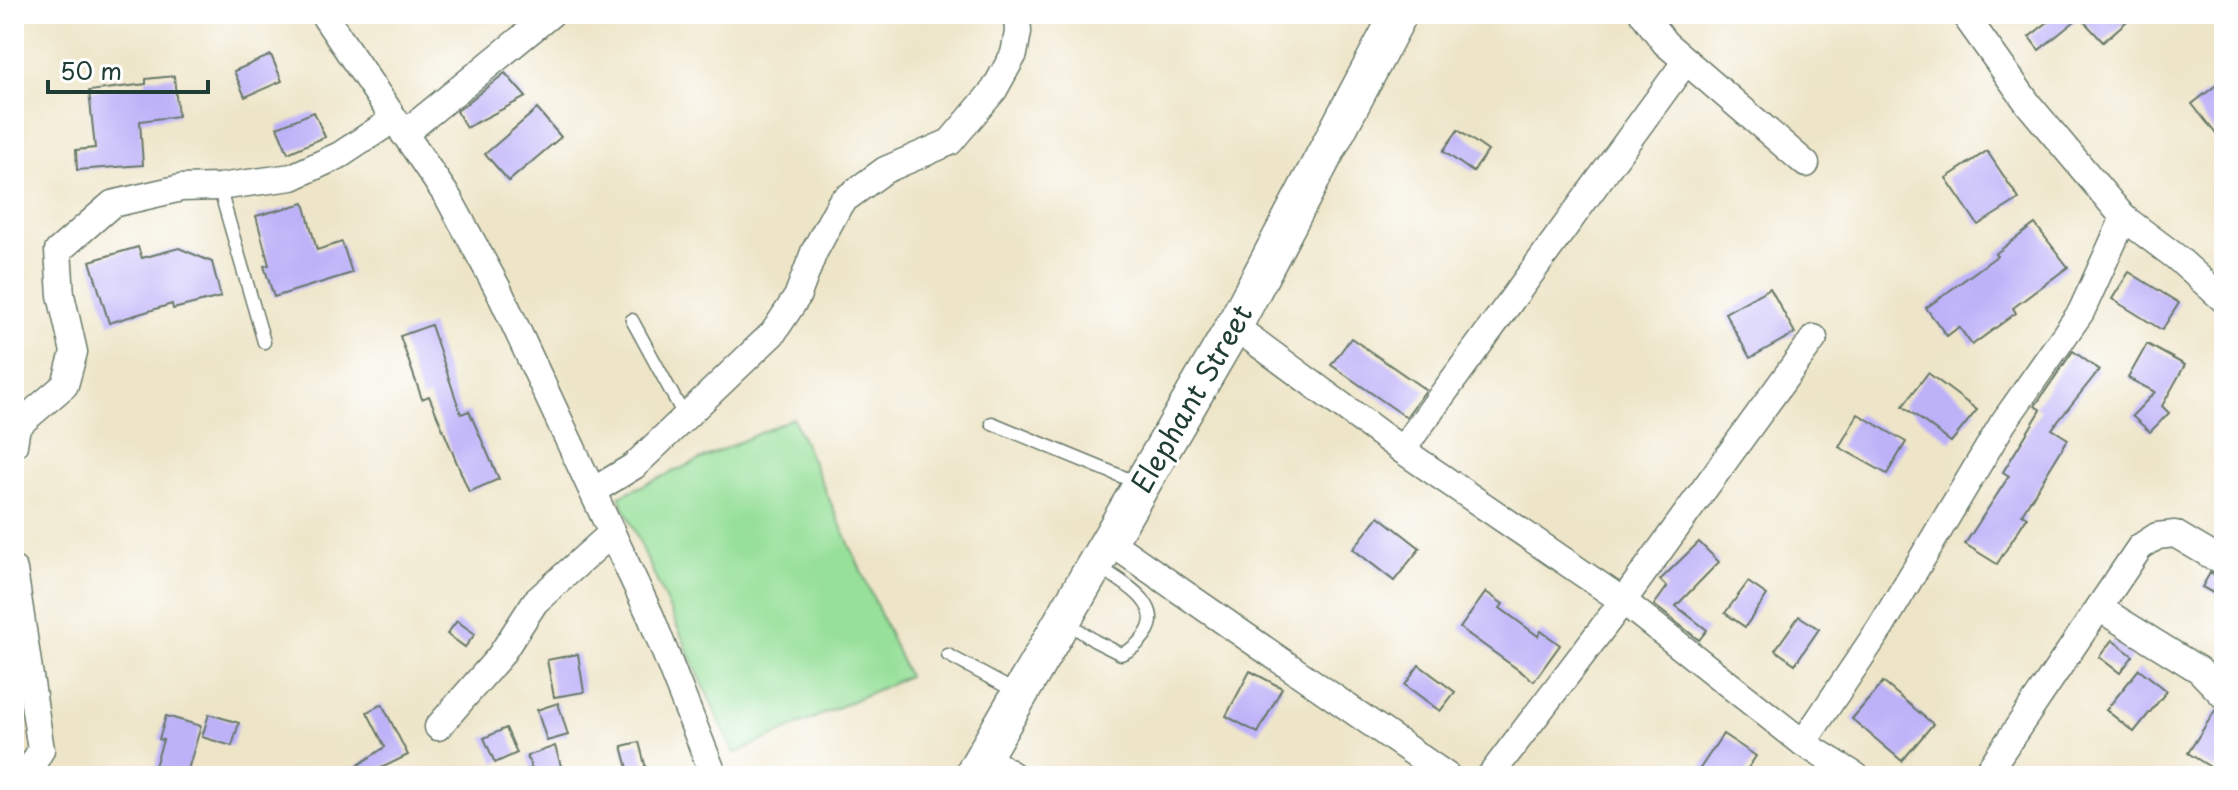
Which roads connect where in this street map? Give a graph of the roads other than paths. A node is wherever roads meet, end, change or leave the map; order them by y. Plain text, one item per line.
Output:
1 (323, 14) edge
2 (551, 14) edge
3 (1017, 14) edge
4 (1399, 14) edge
5 (1643, 14) edge
6 (1964, 14) edge
7 (1686, 61) junction
8 (399, 127) junction
9 (1806, 164) dead end
10 (219, 187) junction
11 (2124, 218) junction
12 (2224, 300) edge
13 (632, 320) dead end
14 (1234, 326) junction
15 (1814, 338) dead end
16 (264, 342) dead end
17 (686, 419) junction
18 (992, 423) dead end
19 (14, 445) edge
20 (1402, 450) junction
21 (1143, 485) junction
22 (593, 491) junction
23 (612, 533) junction
24 (1104, 554) junction
25 (2224, 563) edge
26 (14, 570) edge
27 (1623, 601) junction
28 (2099, 608) junction
29 (1065, 620) junction
30 (948, 655) dead end
31 (1021, 695) junction
32 (2224, 696) edge
33 (438, 727) dead end
34 (1803, 743) junction
35 (978, 766) edge
36 (26, 776) edge
37 (714, 776) edge
38 (1014, 776) edge
39 (1447, 776) edge
40 (1490, 776) edge
41 (1856, 776) edge
42 (1985, 776) edge

1 - 8 street
2 - 8 street
3 - 17 street
4 - 14 main road, Elephant Street
5 - 7 street
6 - 11 street
7 - 9 street
7 - 20 street
8 - 10 street
8 - 22 street
10 - 16 lane
10 - 19 street
11 - 12 street
11 - 34 street
13 - 17 lane
14 - 20 street
14 - 21 main road, Elephant Street
15 - 27 street
17 - 22 street
18 - 21 lane
20 - 27 street
21 - 24 main road, Elephant Street
22 - 23 street
23 - 33 street
23 - 37 street
24 - 29 main road, Elephant Street
24 - 29 lane
24 - 39 street
25 - 28 street
26 - 36 street
27 - 34 street
27 - 40 street
28 - 32 street
28 - 42 street
29 - 31 main road, Elephant Street
30 - 31 lane
31 - 35 main road, Elephant Street
34 - 41 street
35 - 38 street

